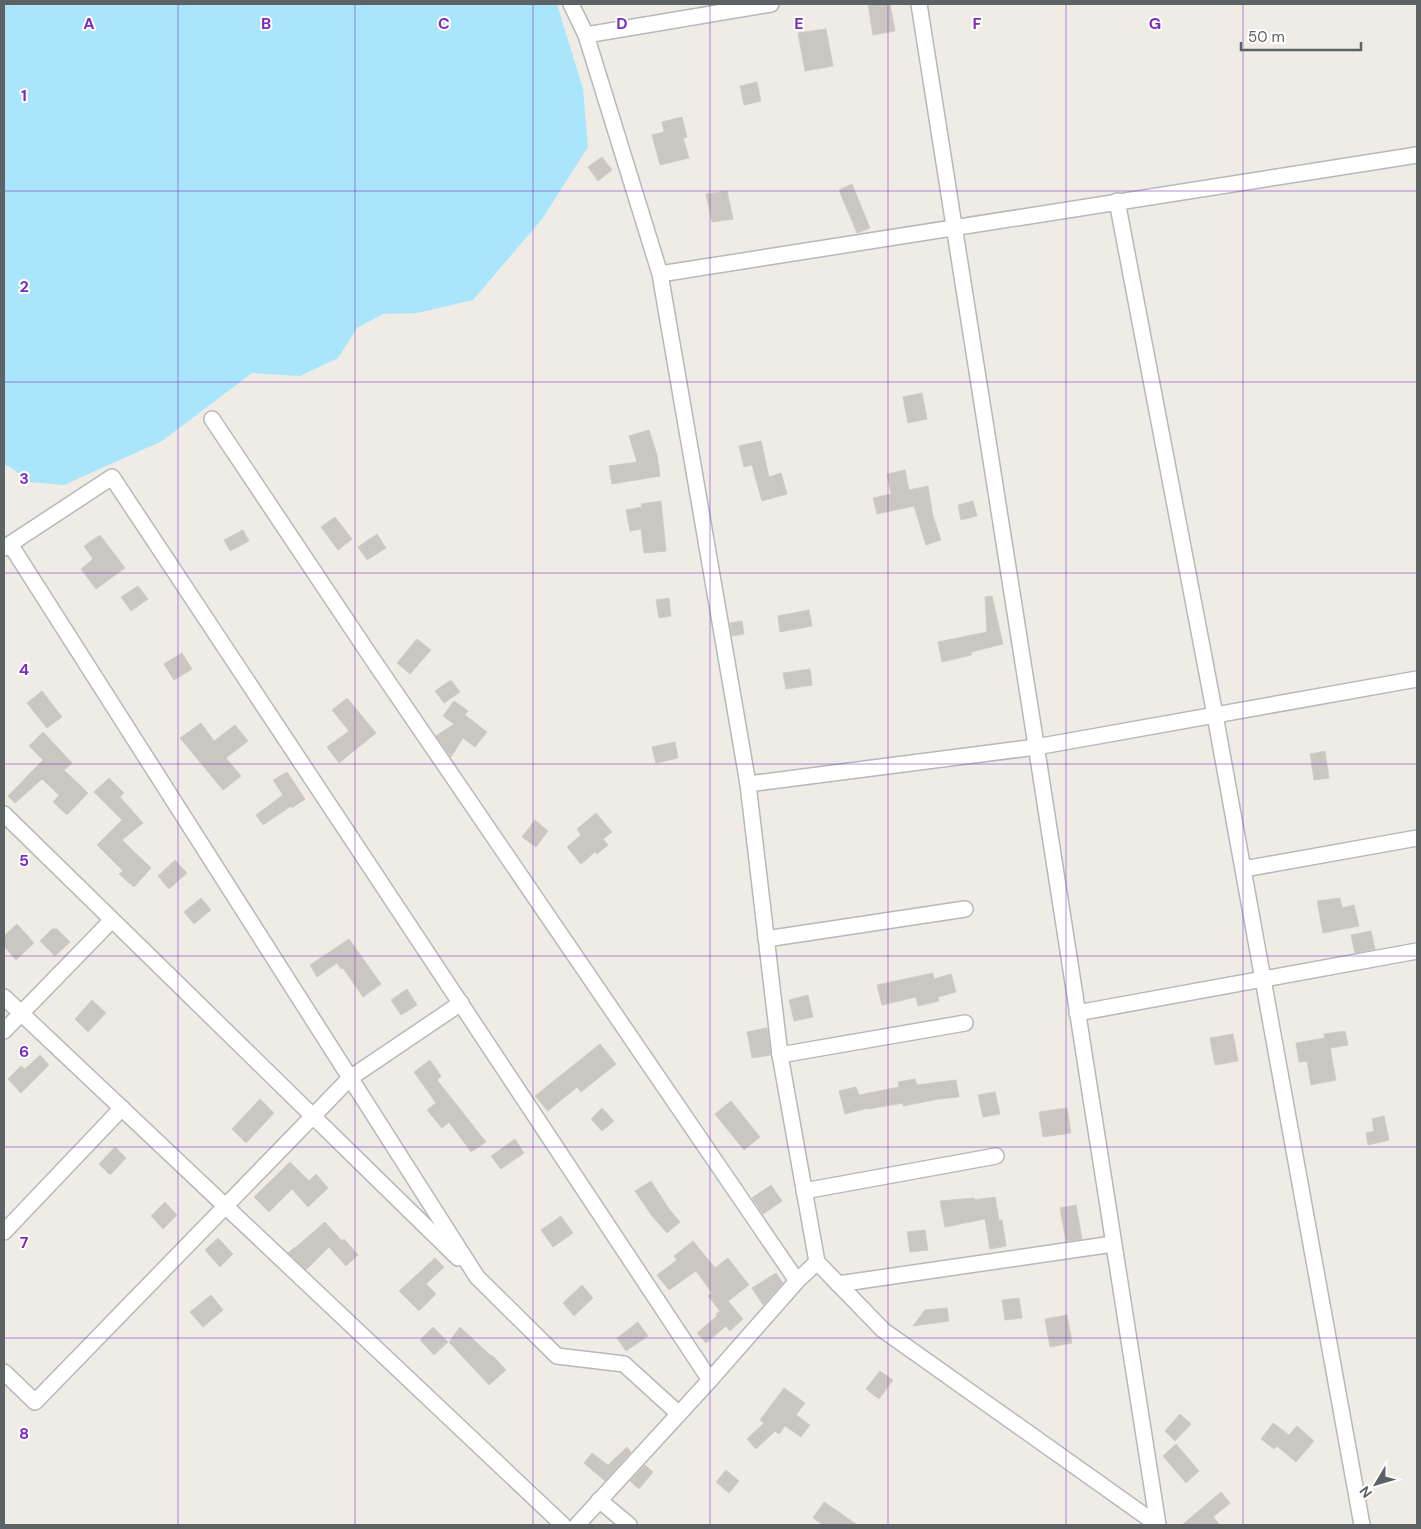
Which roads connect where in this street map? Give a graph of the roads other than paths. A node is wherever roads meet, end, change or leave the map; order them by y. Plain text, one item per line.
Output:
1 (571, 4) edge
2 (771, 4) edge
3 (919, 4) edge
4 (586, 35) junction
5 (1417, 155) edge
6 (1117, 201) junction
7 (953, 229) junction
8 (660, 274) junction
9 (212, 419) dead end
10 (7, 546) edge
11 (1417, 679) edge
12 (1215, 715) junction
13 (1036, 747) junction
14 (748, 784) junction
15 (4, 814) edge
16 (1417, 838) edge
17 (1244, 869) junction
18 (965, 909) dead end
19 (112, 920) junction
20 (766, 939) junction
21 (1417, 951) edge
22 (1264, 979) junction
23 (4, 997) edge
24 (460, 1003) junction
25 (21, 1013) junction
26 (1077, 1013) junction
27 (965, 1024) dead end
28 (4, 1031) edge
29 (780, 1055) junction
30 (350, 1078) junction
31 (122, 1108) junction
32 (312, 1115) junction
33 (996, 1156) dead end
34 (804, 1191) junction
35 (225, 1206) junction
36 (4, 1232) edge
37 (1113, 1244) junction
38 (817, 1262) junction
39 (476, 1277) junction
40 (797, 1281) junction
41 (838, 1284) junction
42 (4, 1372) edge
43 (710, 1380) junction
44 (679, 1414) junction
45 (599, 1500) junction
46 (563, 1525) edge
47 (577, 1525) edge
48 (629, 1525) edge
49 (1158, 1525) edge
50 (1362, 1525) edge

1 - 4 street
2 - 4 street
3 - 7 street
4 - 8 street
5 - 6 street
6 - 7 street
6 - 12 street
7 - 8 street
7 - 13 street
8 - 14 street
9 - 40 street
10 - 24 street
10 - 30 street
11 - 12 street
12 - 13 street
12 - 17 street
13 - 14 street
13 - 26 street
14 - 20 street
15 - 19 street
16 - 17 street
17 - 22 street
18 - 20 street
19 - 25 street
19 - 32 street
20 - 29 street
21 - 22 street
22 - 26 street
22 - 50 street
23 - 25 street
24 - 30 street
24 - 43 street
25 - 28 street
25 - 31 street
26 - 37 street
27 - 29 street
29 - 34 street
30 - 32 street
30 - 39 street
31 - 35 street
31 - 36 street
32 - 35 street
32 - 39 street
33 - 34 street
34 - 38 street
35 - 42 street
35 - 46 street
37 - 41 street
37 - 49 street
38 - 40 street
38 - 41 street
39 - 44 street
40 - 43 street
41 - 49 street
43 - 44 street
44 - 45 street
45 - 47 street
45 - 48 street

